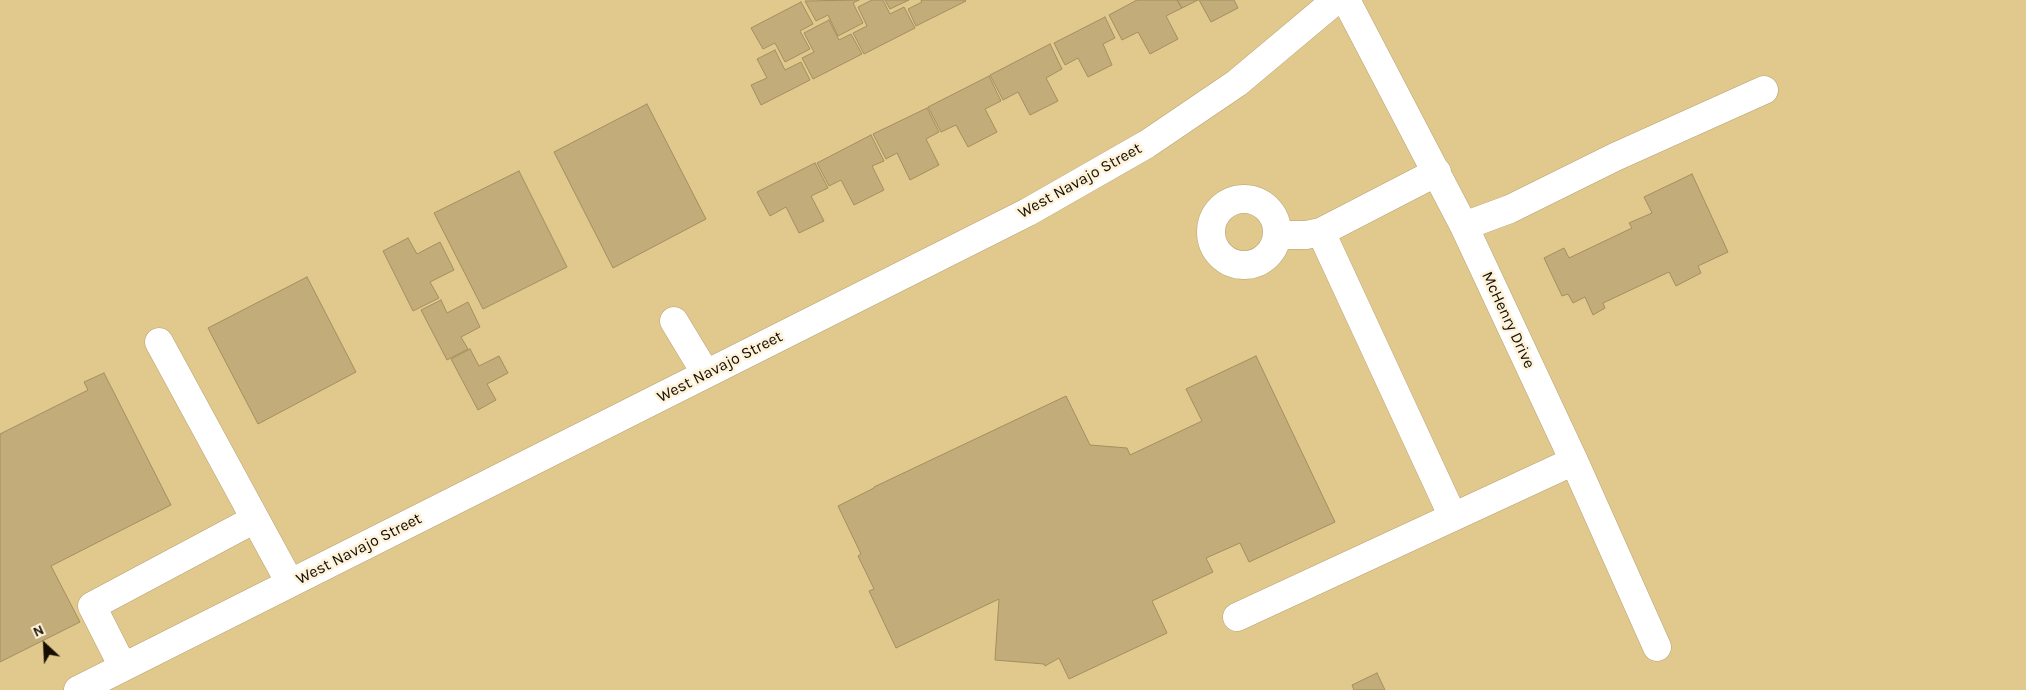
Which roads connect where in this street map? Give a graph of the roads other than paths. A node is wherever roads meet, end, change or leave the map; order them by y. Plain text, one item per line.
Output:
1 (1336, 0) edge
2 (1346, 0) edge
3 (1764, 90) dead end
4 (1437, 172) junction
5 (1464, 226) junction
6 (1321, 232) junction
7 (1277, 235) dead end
8 (674, 321) dead end
9 (159, 342) dead end
10 (706, 374) junction
11 (1574, 461) junction
12 (1453, 517) junction
13 (255, 519) junction
14 (290, 583) junction
15 (1237, 617) dead end
16 (1657, 647) dead end
17 (124, 667) junction
18 (78, 690) edge

1 - 10 street, West Navajo Street
2 - 4 street, McHenry Drive
3 - 5 street
4 - 5 street, McHenry Drive
4 - 6 street
5 - 11 street, McHenry Drive
6 - 7 street
6 - 12 street
8 - 10 street
9 - 13 street
10 - 14 street, West Navajo Street
11 - 12 street
11 - 16 street, McHenry Drive
12 - 15 street
13 - 14 street
13 - 17 street
14 - 17 street, West Navajo Street
17 - 18 street, West Navajo Street

